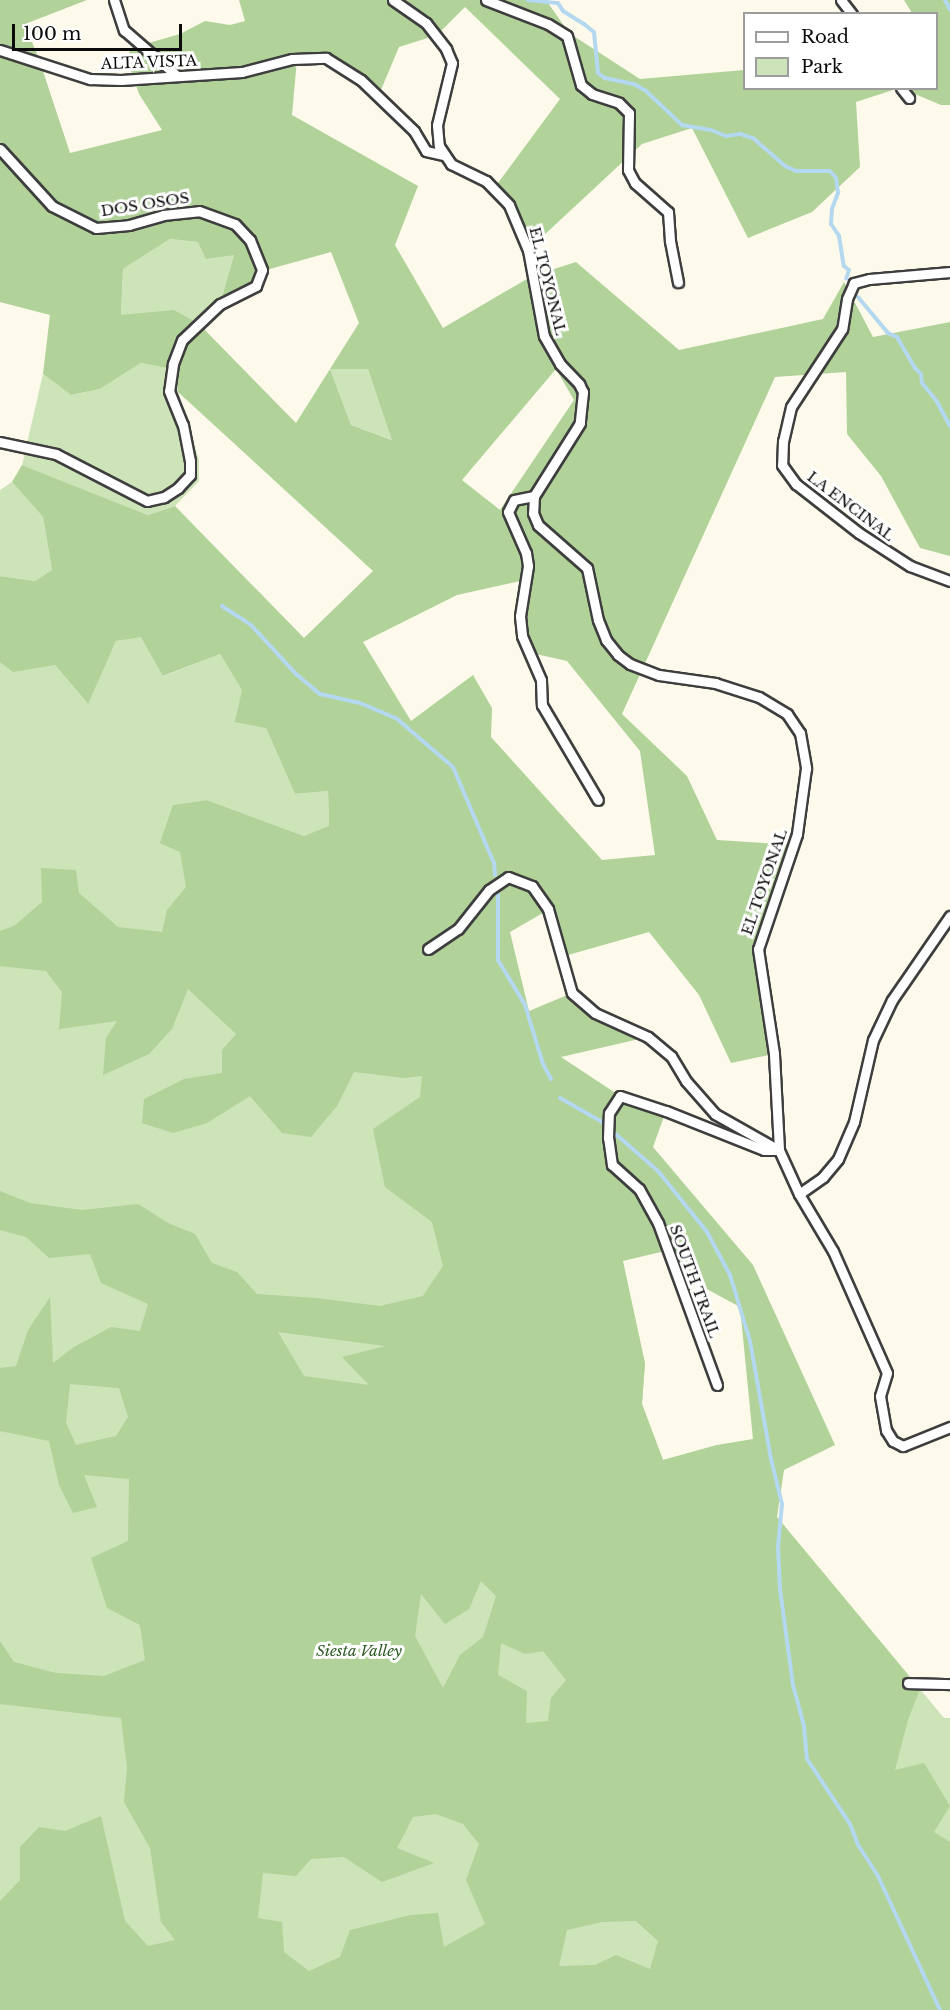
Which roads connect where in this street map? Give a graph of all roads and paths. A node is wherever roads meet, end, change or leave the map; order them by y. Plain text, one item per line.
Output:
1 (114, 0) edge
2 (393, 0) edge
3 (486, 0) edge
4 (841, 0) edge
5 (850, 12) edge
6 (0, 50) edge
7 (176, 75) junction
8 (903, 90) edge
9 (909, 98) dead end
10 (0, 149) edge
11 (443, 155) junction
12 (950, 272) edge
13 (678, 282) dead end
14 (0, 442) edge
15 (534, 496) junction
16 (950, 581) edge
17 (598, 800) dead end
18 (950, 916) edge
19 (428, 949) dead end
20 (779, 1150) junction
21 (799, 1194) junction
22 (717, 1386) dead end
23 (950, 1427) edge
24 (908, 1683) dead end
25 (950, 1684) edge

1 - 7 street
2 - 11 street
3 - 13 street
4 - 5 street
6 - 7 street, ALTA VISTA
7 - 11 street, ALTA VISTA
8 - 9 street
10 - 14 street, DOS OSOS
11 - 15 street, EL TOYONAL
12 - 16 street, LA ENCINAL
15 - 17 street
15 - 20 street, EL TOYONAL
18 - 21 street
19 - 20 street
20 - 21 street, EL TOYONAL
20 - 22 street, SOUTH TRAIL
21 - 23 street, EL TOYONAL
24 - 25 street

